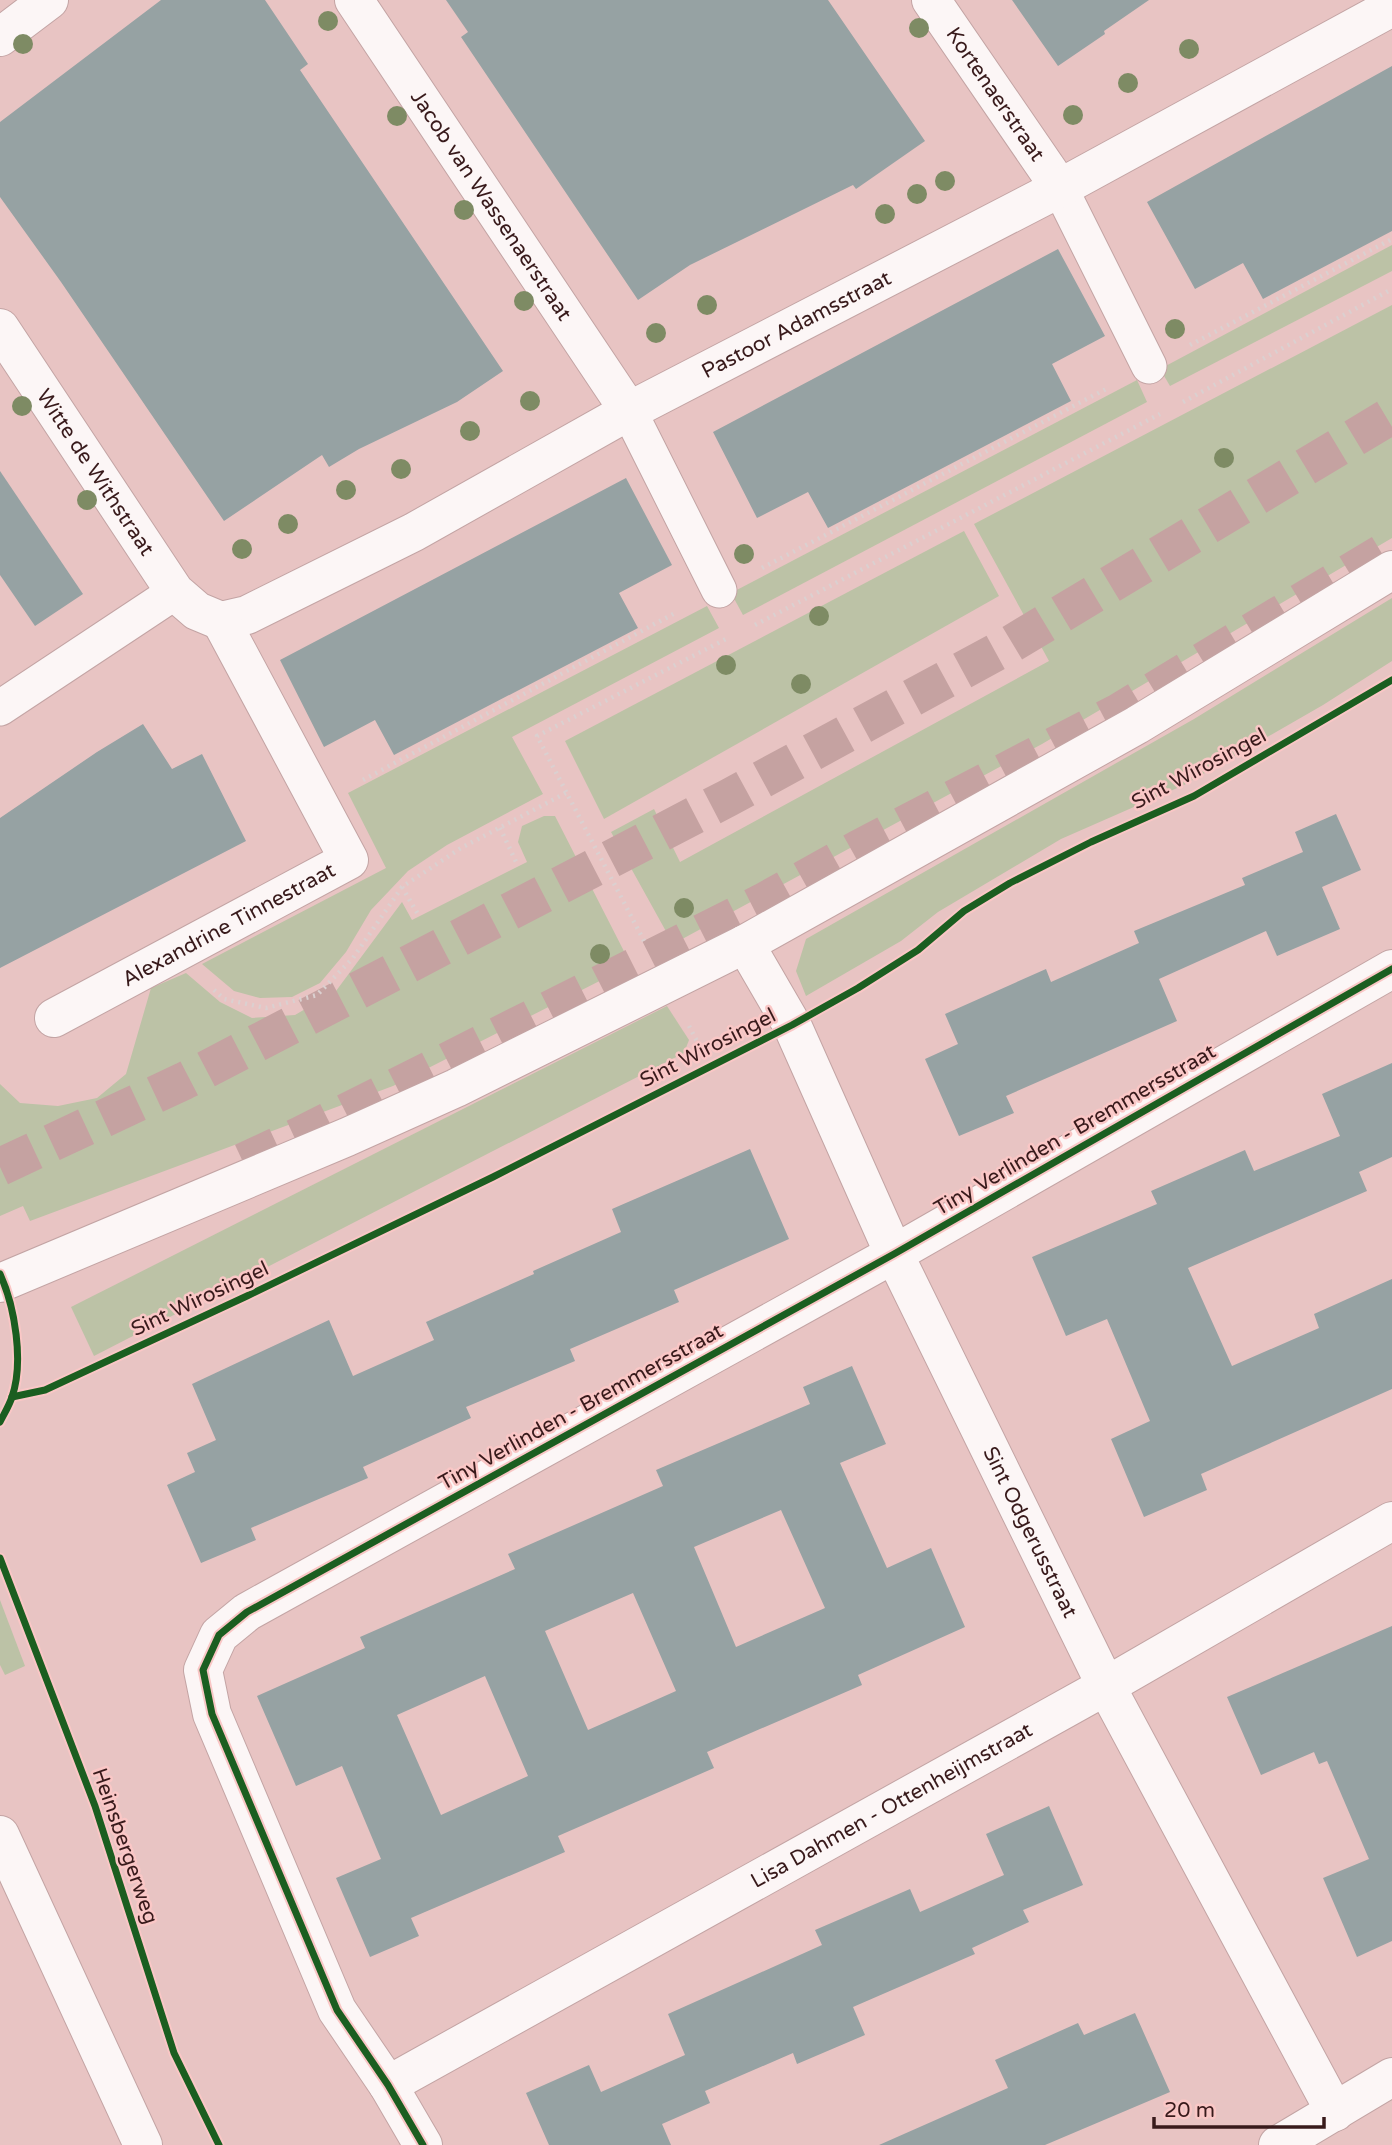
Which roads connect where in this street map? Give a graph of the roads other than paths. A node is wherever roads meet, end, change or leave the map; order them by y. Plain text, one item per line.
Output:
1 (49, 0) edge
2 (354, 0) edge
3 (931, 0) edge
4 (1392, 7) edge
5 (0, 37) edge
6 (1060, 188) junction
7 (0, 328) edge
8 (1149, 366) road end
9 (629, 411) junction
10 (1392, 570) edge
11 (719, 590) road end
12 (198, 608) junction
13 (0, 708) edge
14 (745, 944) junction
15 (1392, 969) edge
16 (54, 1018) dead end
17 (894, 1254) junction
18 (0, 1283) edge
19 (1392, 1521) edge
20 (1106, 1686) junction
21 (0, 1835) edge
22 (1392, 2077) edge
23 (388, 2085) junction
24 (1335, 2112) junction
25 (143, 2145) edge
26 (423, 2145) edge
27 (1278, 2145) edge

1 - 5 street
2 - 9 street, Jacob van Wassenaerstraat
3 - 6 street, Kortenaerstraat
4 - 6 street, Pastoor Adamsstraat
6 - 8 lane
6 - 9 street, Pastoor Adamsstraat
7 - 12 street, Witte de Withstraat
9 - 11 lane
9 - 12 street, Pastoor Adamsstraat
10 - 14 street
12 - 13 lane
12 - 16 street, Alexandrine Tinnestraat
14 - 17 street, Sint Odgerusstraat
14 - 18 street
15 - 17 street, Tiny Verlinden - Bremmersstraat
17 - 20 street, Sint Odgerusstraat
17 - 23 street, Tiny Verlinden - Bremmersstraat
19 - 20 street, Lisa Dahmen - Ottenheijmstraat
20 - 23 street, Lisa Dahmen - Ottenheijmstraat
20 - 24 street, Sint Odgerusstraat
21 - 25 street
22 - 24 street
23 - 26 street, Tiny Verlinden - Bremmersstraat
24 - 27 street

